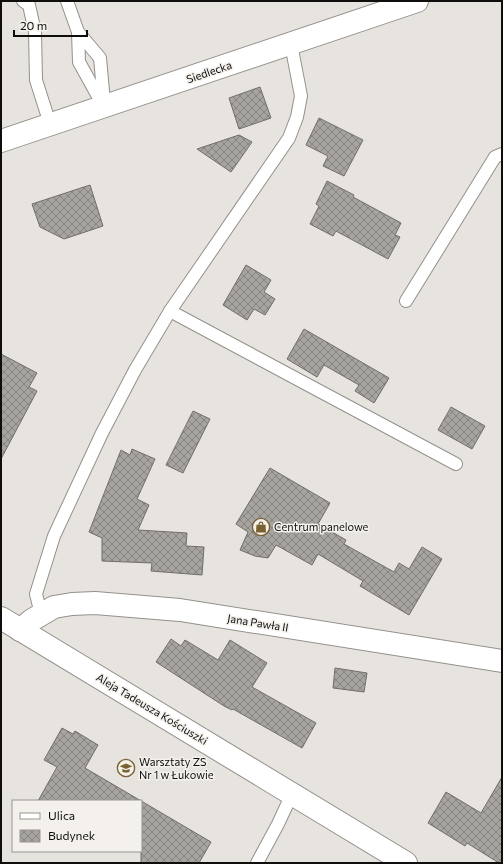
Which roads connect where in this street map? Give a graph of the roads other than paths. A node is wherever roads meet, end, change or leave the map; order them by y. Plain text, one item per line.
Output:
1 (23, 1) edge
2 (67, 1) edge
3 (417, 1) edge
4 (78, 32) junction
5 (291, 44) junction
6 (104, 107) junction
7 (50, 124) junction
8 (1, 141) edge
9 (502, 154) edge
10 (406, 302) dead end
11 (170, 311) junction
12 (456, 464) dead end
13 (41, 614) junction
14 (1, 618) edge
15 (20, 630) junction
16 (502, 661) edge
17 (292, 794) junction
18 (257, 863) edge
19 (406, 863) edge

1 - 7 lane
2 - 4 lane
3 - 5 street, Siedlecka
4 - 6 lane
4 - 6 lane
5 - 6 street, Siedlecka
5 - 11 lane
6 - 7 street, Siedlecka
7 - 8 street, Siedlecka
9 - 10 lane
11 - 12 lane
11 - 13 lane
13 - 15 street, Jana Pawła II
13 - 16 street, Jana Pawła II
14 - 15 street, Aleja Tadeusza Kościuszki
15 - 17 street, Aleja Tadeusza Kościuszki
17 - 18 lane
17 - 19 street, Aleja Tadeusza Kościuszki

